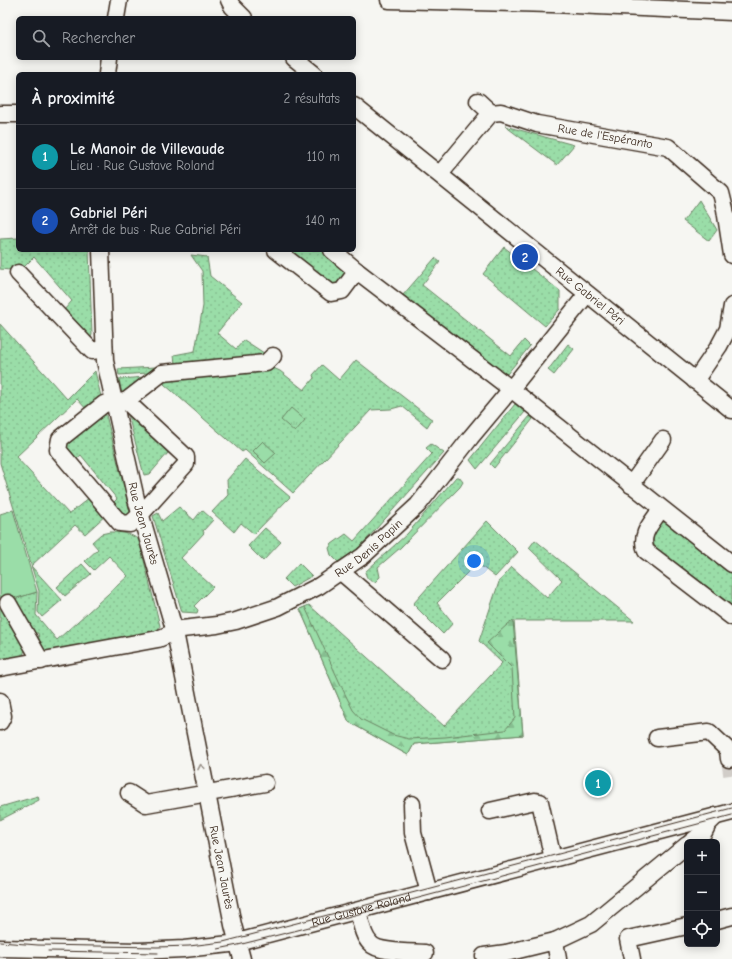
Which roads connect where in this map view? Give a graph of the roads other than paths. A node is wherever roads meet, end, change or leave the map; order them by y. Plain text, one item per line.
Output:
1 (119, 0) edge
2 (229, 0) edge
3 (389, 0) edge
4 (732, 12) edge
5 (116, 16) edge
6 (242, 16) edge
7 (110, 60) edge
8 (296, 60) edge
9 (107, 72) edge
10 (312, 72) edge
11 (478, 101) dead end
12 (356, 108) edge
13 (491, 113) junction
14 (0, 114) edge
15 (16, 114) edge
16 (440, 174) junction
17 (101, 252) edge
18 (279, 252) edge
19 (334, 252) edge
20 (732, 255) edge
21 (357, 271) junction
22 (18, 273) dead end
23 (587, 294) junction
24 (732, 306) edge
25 (104, 349) junction
26 (273, 356) dead end
27 (695, 381) junction
28 (511, 389) junction
29 (120, 402) junction
30 (732, 410) edge
31 (663, 440) dead end
32 (631, 485) junction
33 (661, 509) junction
34 (141, 514) junction
35 (732, 564) edge
36 (340, 571) junction
37 (8, 603) dead end
38 (732, 617) edge
39 (175, 632) junction
40 (442, 659) dead end
41 (41, 661) junction
42 (0, 668) edge
43 (0, 701) edge
44 (0, 722) edge
45 (657, 738) dead end
46 (729, 758) dead end
47 (265, 783) dead end
48 (129, 793) dead end
49 (206, 793) junction
50 (412, 804) dead end
51 (490, 811) dead end
52 (732, 812) edge
53 (716, 816) junction
54 (695, 839) edge
55 (684, 847) edge
56 (553, 859) junction
57 (429, 892) junction
58 (358, 911) junction
59 (732, 916) edge
60 (720, 919) edge
61 (684, 927) edge
62 (555, 941) junction
63 (237, 942) junction
64 (0, 948) edge
65 (44, 954) edge
66 (100, 954) edge
67 (418, 955) edge
68 (484, 956) dead end
69 (242, 959) edge
70 (558, 959) edge
71 (632, 959) edge

1 - 5 street
2 - 6 street
3 - 4 street
7 - 9 street
8 - 10 street
11 - 13 street
12 - 16 street, Rue Gabriel Péri
13 - 16 street
13 - 20 street, Rue de l'Espéranto
14 - 15 street
16 - 23 street, Rue Gabriel Péri
17 - 25 street, Rue Jean Jaurès
18 - 21 street
19 - 21 street
21 - 28 street
22 - 25 street
23 - 27 street, Rue Gabriel Péri
23 - 28 street, Rue Denis Papin
24 - 27 street
25 - 29 street, Rue Jean Jaurès
26 - 29 street
27 - 30 street, Rue Gabriel Péri
28 - 32 street
28 - 36 street, Rue Denis Papin
29 - 34 street, Rue Jean Jaurès
29 - 34 street
29 - 34 street
31 - 32 street
32 - 33 street
33 - 35 street
33 - 38 street
34 - 39 street, Rue Jean Jaurès
36 - 39 street, Rue Denis Papin
36 - 40 street
37 - 41 street
39 - 41 street, Rue Denis Papin
49 -> 39 street, Rue Jean Jaurès
41 - 42 street, Rue Denis Papin
43 - 44 street
45 - 46 street
47 - 49 street
48 - 49 street
49 - 63 street, Rue Jean Jaurès
50 - 57 street
51 - 56 street
52 - 53 street, Rue Gustave Roland
53 - 54 street
53 - 56 street, Rue Gustave Roland
55 - 62 street
56 - 57 street, Rue Gustave Roland
57 - 58 street, Rue Gustave Roland
58 - 63 street, Rue Gustave Roland
58 - 67 street
59 - 60 street
61 - 71 street
62 - 68 street
62 - 70 street
63 - 66 street, Rue Gustave Roland
63 - 69 street, Rue Jean Jaurès
64 - 65 street, Rue Gustave Roland
65 - 66 street, Rue Gustave Roland

